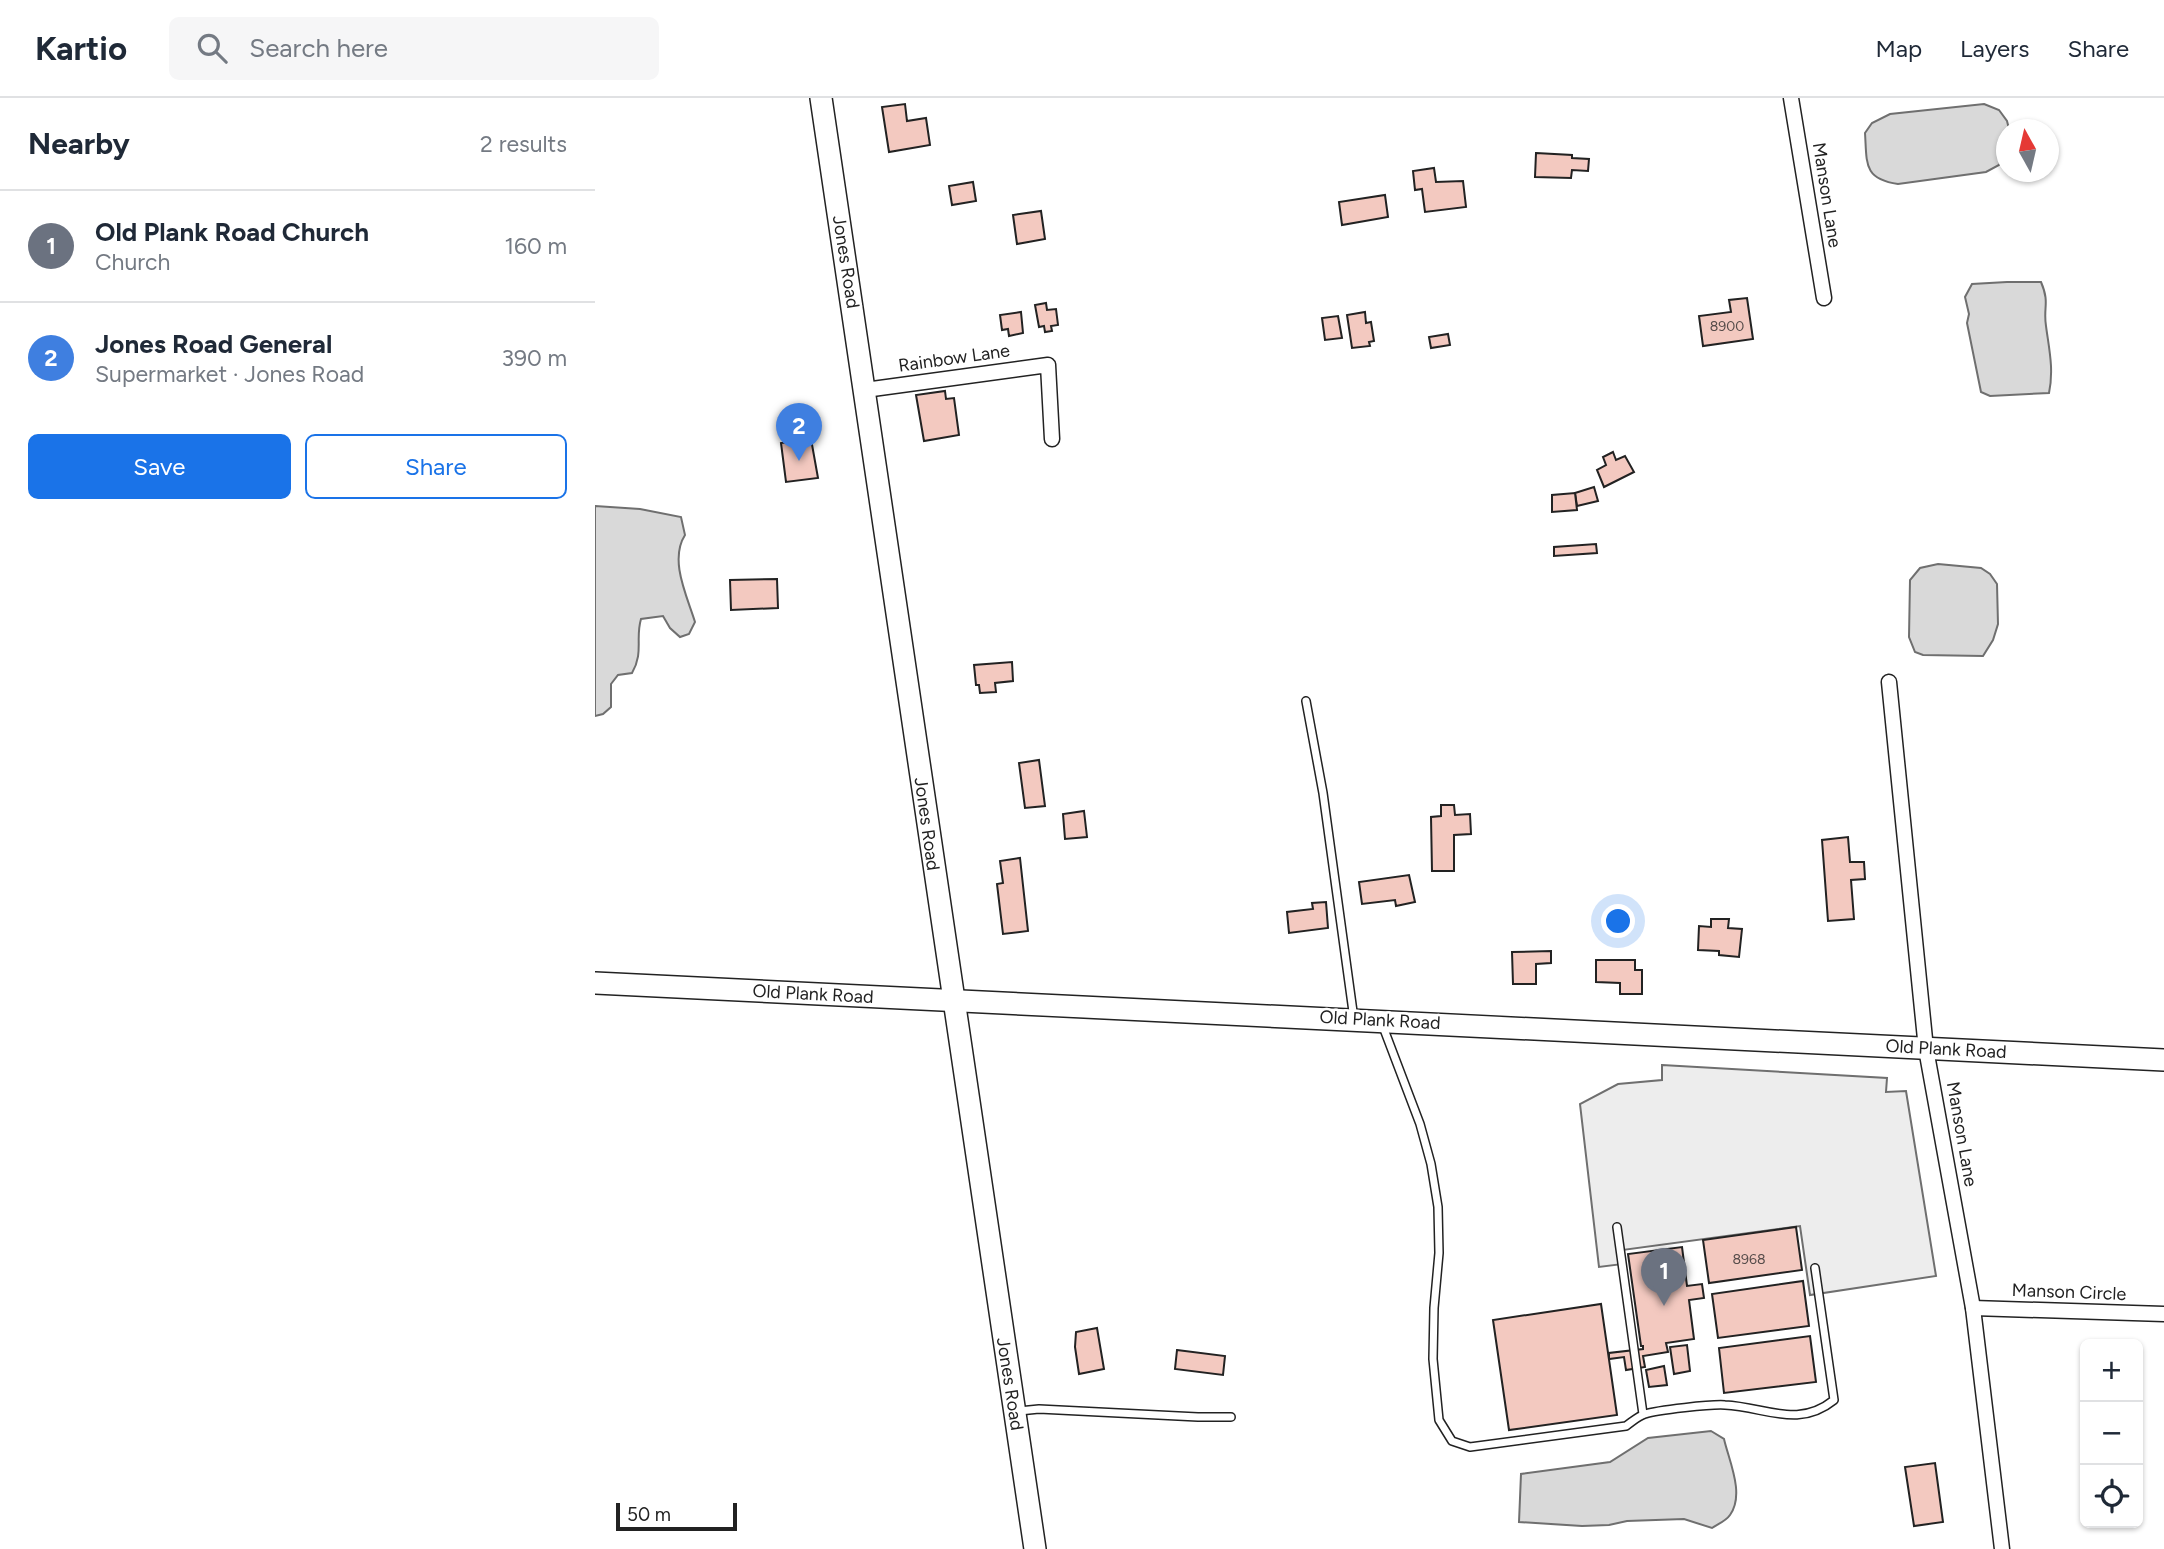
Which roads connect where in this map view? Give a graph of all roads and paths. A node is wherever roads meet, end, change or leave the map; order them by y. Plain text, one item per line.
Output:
1 (821, 98) edge
2 (1791, 98) edge
3 (1824, 298) dead end
4 (865, 390) junction
5 (1052, 439) dead end
6 (1889, 682) dead end
7 (1306, 701) dead end
8 (595, 983) edge
9 (953, 1002) junction
10 (1354, 1019) junction
11 (1380, 1020) junction
12 (1926, 1049) junction
13 (2164, 1060) edge
14 (1617, 1227) dead end
15 (1815, 1268) dead end
16 (1973, 1308) junction
17 (2164, 1314) edge
18 (1014, 1411) junction
19 (1643, 1414) junction
20 (1231, 1417) dead end
21 (1035, 1549) edge
22 (2003, 1549) edge

1 - 4 street, Jones Road
2 - 3 street, Manson Lane
4 - 5 street, Rainbow Lane
4 - 9 street, Jones Road
6 - 12 street, Manson Lane
7 - 10 lane
8 - 9 street, Old Plank Road
9 - 10 street, Old Plank Road
9 - 18 street, Jones Road
10 - 11 street, Old Plank Road
11 - 12 street, Old Plank Road
11 - 19 lane
12 - 13 street, Old Plank Road
12 - 16 street, Manson Lane
14 - 19 lane
15 - 19 lane
16 - 17 street, Manson Circle
16 - 22 street, Manson Lane
18 - 20 lane
18 - 21 street, Jones Road

